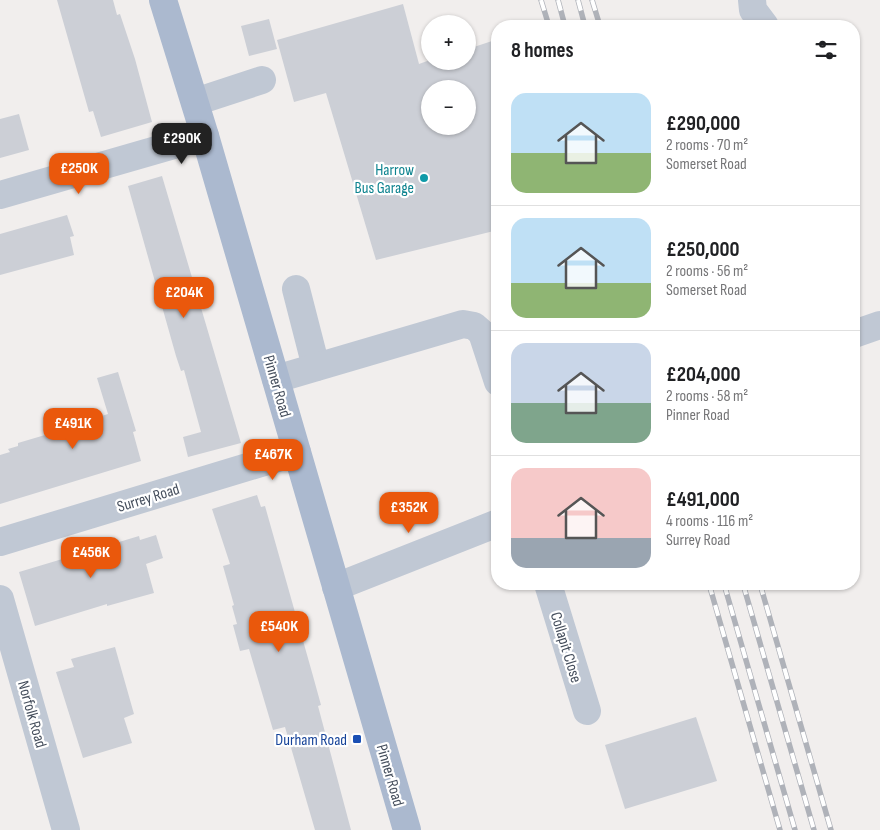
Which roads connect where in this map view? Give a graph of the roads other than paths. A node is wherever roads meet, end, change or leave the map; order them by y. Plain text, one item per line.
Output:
1 (164, 0) edge
2 (752, 0) edge
3 (760, 20) edge
4 (262, 80) dead end
5 (195, 102) junction
6 (205, 136) junction
7 (0, 195) edge
8 (296, 289) dead end
9 (880, 325) edge
10 (860, 332) edge
11 (491, 360) edge
12 (316, 367) junction
13 (276, 379) junction
14 (297, 452) junction
15 (491, 526) edge
16 (0, 542) edge
17 (336, 586) junction
18 (550, 590) edge
19 (0, 599) edge
20 (587, 711) dead end
21 (66, 830) edge
22 (407, 830) edge

1 - 5 main road, Pinner Road
2 - 3 street
4 - 5 street
5 - 6 main road, Pinner Road
6 - 7 street
6 - 13 main road, Pinner Road
8 - 12 street
9 - 10 street
11 - 12 street
12 - 13 street
13 - 14 main road, Pinner Road
14 - 16 street, Surrey Road
14 - 17 main road, Pinner Road
15 - 17 street
17 - 22 main road, Pinner Road
18 - 20 street, Collapit Close
19 - 21 street, Norfolk Road

